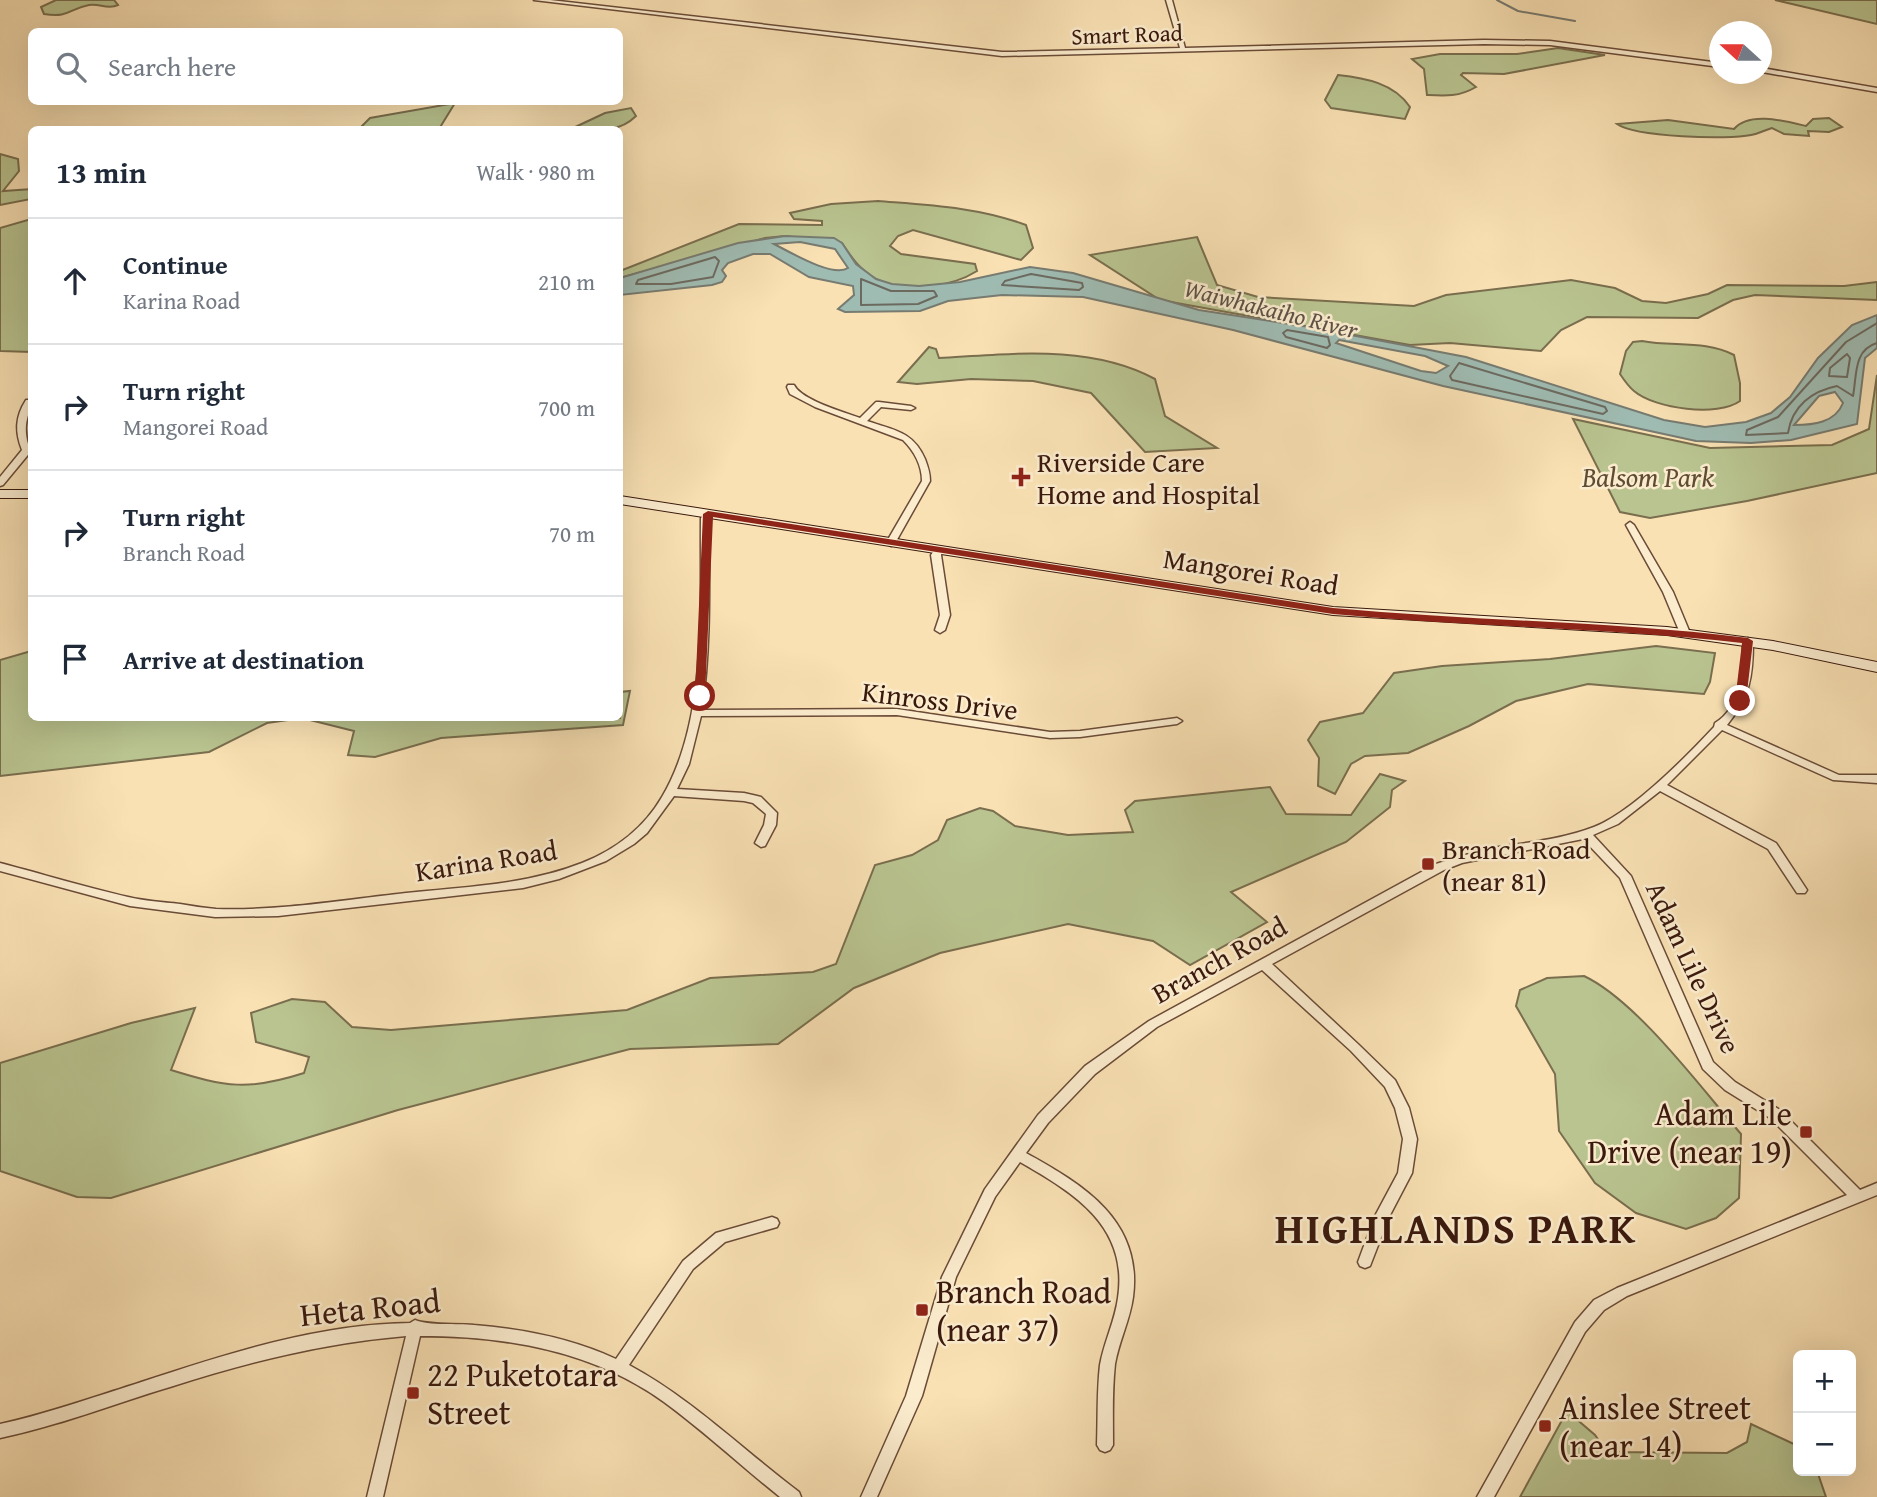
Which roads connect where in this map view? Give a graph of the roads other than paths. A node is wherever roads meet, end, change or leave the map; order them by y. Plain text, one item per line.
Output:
1 (537, 0) edge
2 (1169, 0) edge
3 (1183, 49) junction
4 (1709, 64) edge
5 (1772, 72) edge
6 (1877, 90) edge
7 (791, 387) dead end
8 (28, 401) edge
9 (911, 408) dead end
10 (857, 419) junction
11 (28, 444) edge
12 (28, 448) edge
13 (0, 484) edge
14 (0, 494) edge
15 (28, 494) edge
16 (623, 500) edge
17 (708, 514) junction
18 (1630, 525) dead end
19 (891, 543) junction
20 (938, 551) junction
21 (940, 630) dead end
22 (1685, 633) junction
23 (1748, 641) junction
24 (1877, 667) edge
25 (697, 713) junction
26 (1177, 721) dead end
27 (1720, 725) junction
28 (1877, 779) edge
29 (1660, 786) junction
30 (673, 792) junction
31 (1586, 834) junction
32 (761, 843) dead end
33 (0, 867) edge
34 (1801, 890) dead end
35 (1263, 963) junction
36 (1017, 1154) junction
37 (1877, 1189) edge
38 (1858, 1197) junction
39 (772, 1223) dead end
40 (1364, 1262) dead end
41 (415, 1327) junction
42 (619, 1367) junction
43 (0, 1431) edge
44 (1105, 1445) dead end
45 (375, 1497) edge
46 (793, 1497) edge
47 (869, 1497) edge
48 (1485, 1497) edge

1 - 3 street, Smart Road
2 - 3 street
3 - 4 street, Smart Road
5 - 6 street
7 - 10 street
8 - 11 street
9 - 10 street
10 - 19 street
12 - 13 street
14 - 15 street
16 - 17 street, Mangorei Road
17 - 19 street, Mangorei Road
17 - 25 street, Karina Road
18 - 22 street
19 - 20 street, Mangorei Road
20 - 21 street
20 - 22 street, Mangorei Road
22 - 23 street, Mangorei Road
23 - 24 street, Mangorei Road
23 - 27 street, Branch Road
25 - 26 street, Kinross Drive
25 - 30 street, Karina Road
27 - 28 street
27 - 29 street, Branch Road
29 - 31 street, Branch Road
29 - 34 street
30 - 32 street
30 - 33 street, Karina Road
31 - 35 street, Branch Road
31 - 38 street, Adam Lile Drive
35 - 36 street, Branch Road
35 - 40 street
36 - 44 street
36 - 47 street, Branch Road
37 - 38 street
38 - 48 street
39 - 42 street
41 - 42 street, Heta Road
41 - 43 street, Heta Road
41 - 45 street
42 - 46 street, Heta Road

